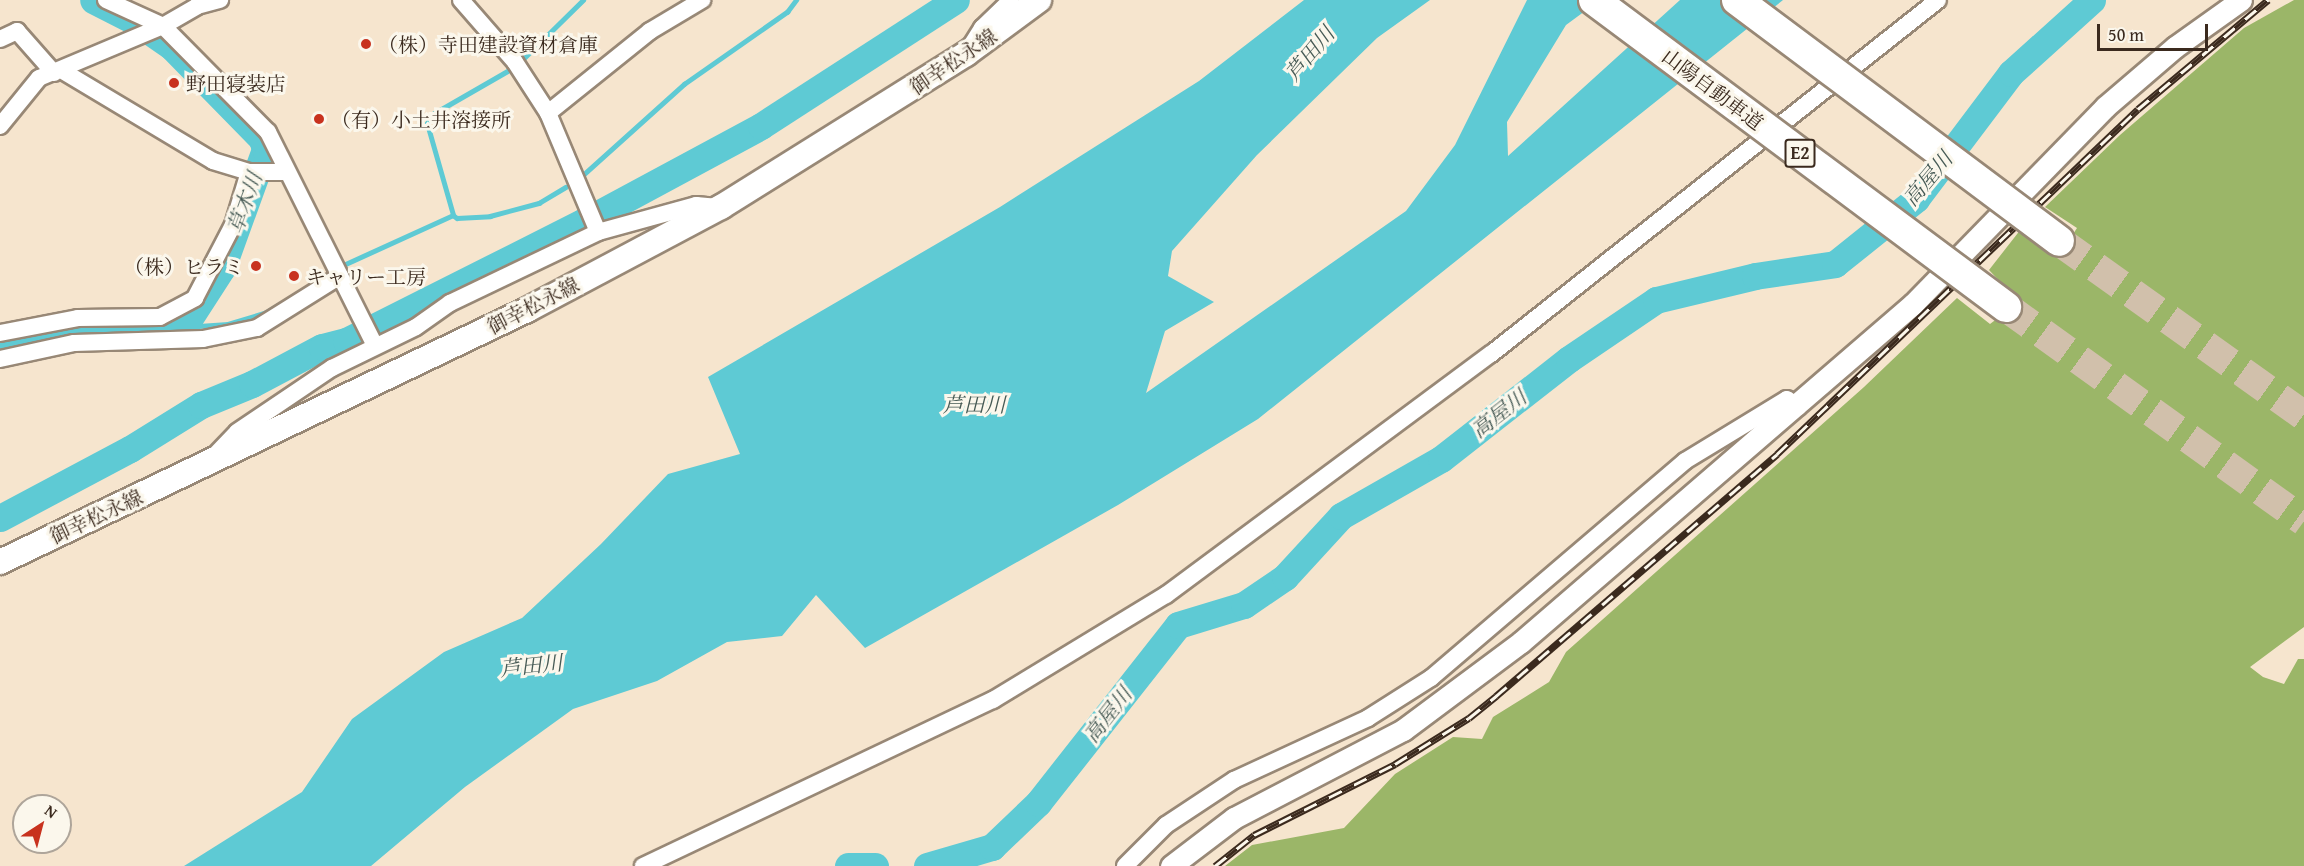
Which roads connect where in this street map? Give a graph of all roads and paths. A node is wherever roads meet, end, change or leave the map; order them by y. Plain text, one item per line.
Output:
1 (106, 0) edge
2 (220, 0) edge
3 (461, 0) edge
4 (702, 0) edge
5 (1011, 0) edge
6 (1039, 0) edge
7 (1594, 0) edge
8 (1737, 0) edge
9 (1938, 0) edge
10 (2241, 0) edge
11 (154, 30) junction
12 (0, 39) edge
13 (966, 54) junction
14 (58, 72) junction
15 (548, 113) junction
16 (0, 126) edge
17 (256, 172) junction
18 (287, 172) junction
19 (721, 207) junction
20 (596, 228) junction
21 (2059, 241) tunnel mouth
22 (337, 271) junction
23 (2006, 307) tunnel mouth
24 (0, 333) edge
25 (370, 335) junction
26 (0, 359) edge
27 (1798, 407) junction
28 (205, 466) junction
29 (0, 562) edge
30 (643, 866) edge
31 (1125, 866) edge
32 (1171, 866) edge

1 - 11 street
2 - 11 street
3 - 15 street
4 - 15 street
5 - 13 street
6 - 13 main road, 御幸松永線
7 - 23 highway, 山陽自動車道 / E2, bridge
8 - 21 highway, bridge
9 - 30 street
10 - 27 street
11 - 14 street
11 - 18 street
12 - 14 street
13 - 19 main road, 御幸松永線
14 - 16 street
14 - 17 street
15 - 20 street
17 - 18 street
17 - 24 street
18 - 22 street
19 - 20 street
19 - 28 main road, 御幸松永線
20 - 25 street
22 - 25 street
22 - 26 street
25 - 28 street
27 - 31 street
27 - 32 street
28 - 29 main road, 御幸松永線

